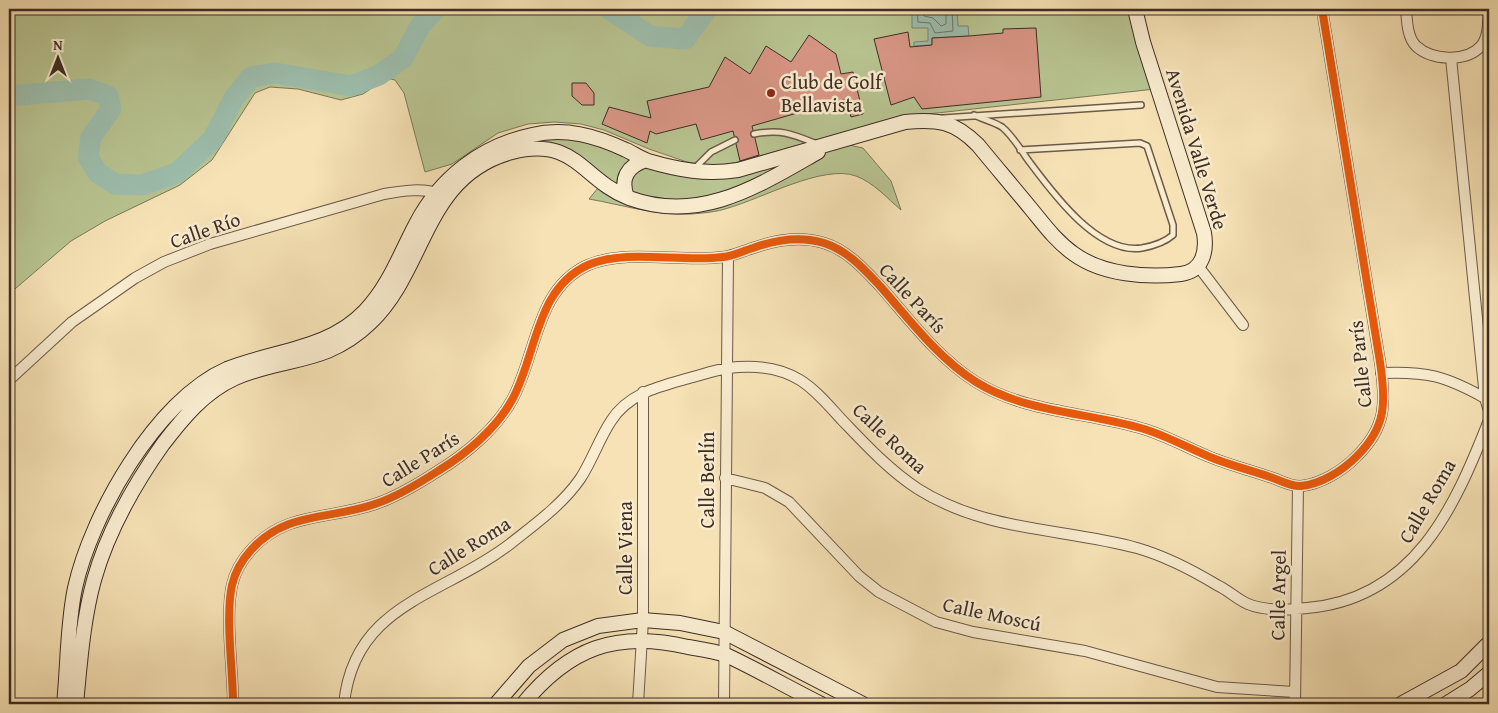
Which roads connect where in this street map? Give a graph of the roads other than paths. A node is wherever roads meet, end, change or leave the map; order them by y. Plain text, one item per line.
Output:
1 (1135, 9) edge
2 (1322, 9) edge
3 (1406, 9) edge
4 (1489, 9) edge
5 (1451, 58) junction
6 (1141, 105) dead end
7 (974, 115) junction
8 (928, 120) junction
9 (754, 134) dead end
10 (735, 140) dead end
11 (838, 140) junction
12 (820, 145) junction
13 (1020, 150) junction
14 (646, 160) junction
15 (692, 172) junction
16 (441, 195) junction
17 (627, 197) junction
18 (728, 257) junction
19 (1198, 266) junction
20 (1243, 325) dead end
21 (725, 369) junction
22 (1382, 373) junction
23 (9, 380) edge
24 (643, 392) junction
25 (1485, 398) junction
26 (1489, 411) edge
27 (1489, 420) edge
28 (725, 478) junction
29 (1298, 486) junction
30 (1295, 609) junction
31 (643, 620) junction
32 (724, 632) junction
33 (641, 640) junction
34 (1489, 643) edge
35 (724, 654) junction
36 (1489, 673) edge
37 (1295, 692) junction
38 (813, 702) edge
39 (64, 704) edge
40 (76, 704) edge
41 (233, 704) edge
42 (344, 704) edge
43 (496, 704) edge
44 (523, 704) edge
45 (638, 704) edge
46 (724, 704) edge
47 (863, 704) edge
48 (1295, 704) edge
49 (1401, 704) edge
50 (1446, 704) edge

1 - 19 street, Avenida Valle Verde
2 - 22 street, Calle París
3 - 5 street
4 - 5 street
5 - 25 street
6 - 7 lane
7 - 8 lane
7 - 13 lane
8 - 11 street
8 - 19 street
9 - 12 lane
10 - 15 lane
11 - 12 street
11 - 17 street
12 - 15 street
13 - 13 lane
14 - 15 street
14 - 16 street
14 - 17 street
16 - 17 street
16 - 23 street, Calle Río
16 - 39 street
16 - 40 street
18 - 21 street, Calle Berlín
18 - 29 street, Calle París
18 - 41 street, Calle París
19 - 20 street
21 - 24 street, Calle Roma
21 - 28 street, Calle Berlín
21 - 30 street, Calle Roma
22 - 25 street
22 - 29 street, Calle París
24 - 31 street, Calle Viena
24 - 42 street, Calle Roma
25 - 26 street
27 - 30 street, Calle Roma
28 - 32 street, Calle Berlín
28 - 37 street, Calle Moscú
29 - 30 street, Calle Argel
30 - 37 street, Calle Argel
31 - 32 street
31 - 33 street, Calle Viena
31 - 43 street
32 - 35 street, Calle Berlín
32 - 47 street
33 - 35 street
33 - 44 street
33 - 45 street, Calle Viena
34 - 49 street
35 - 38 street
35 - 46 street, Calle Berlín
36 - 50 street
37 - 48 street, Calle Argel

